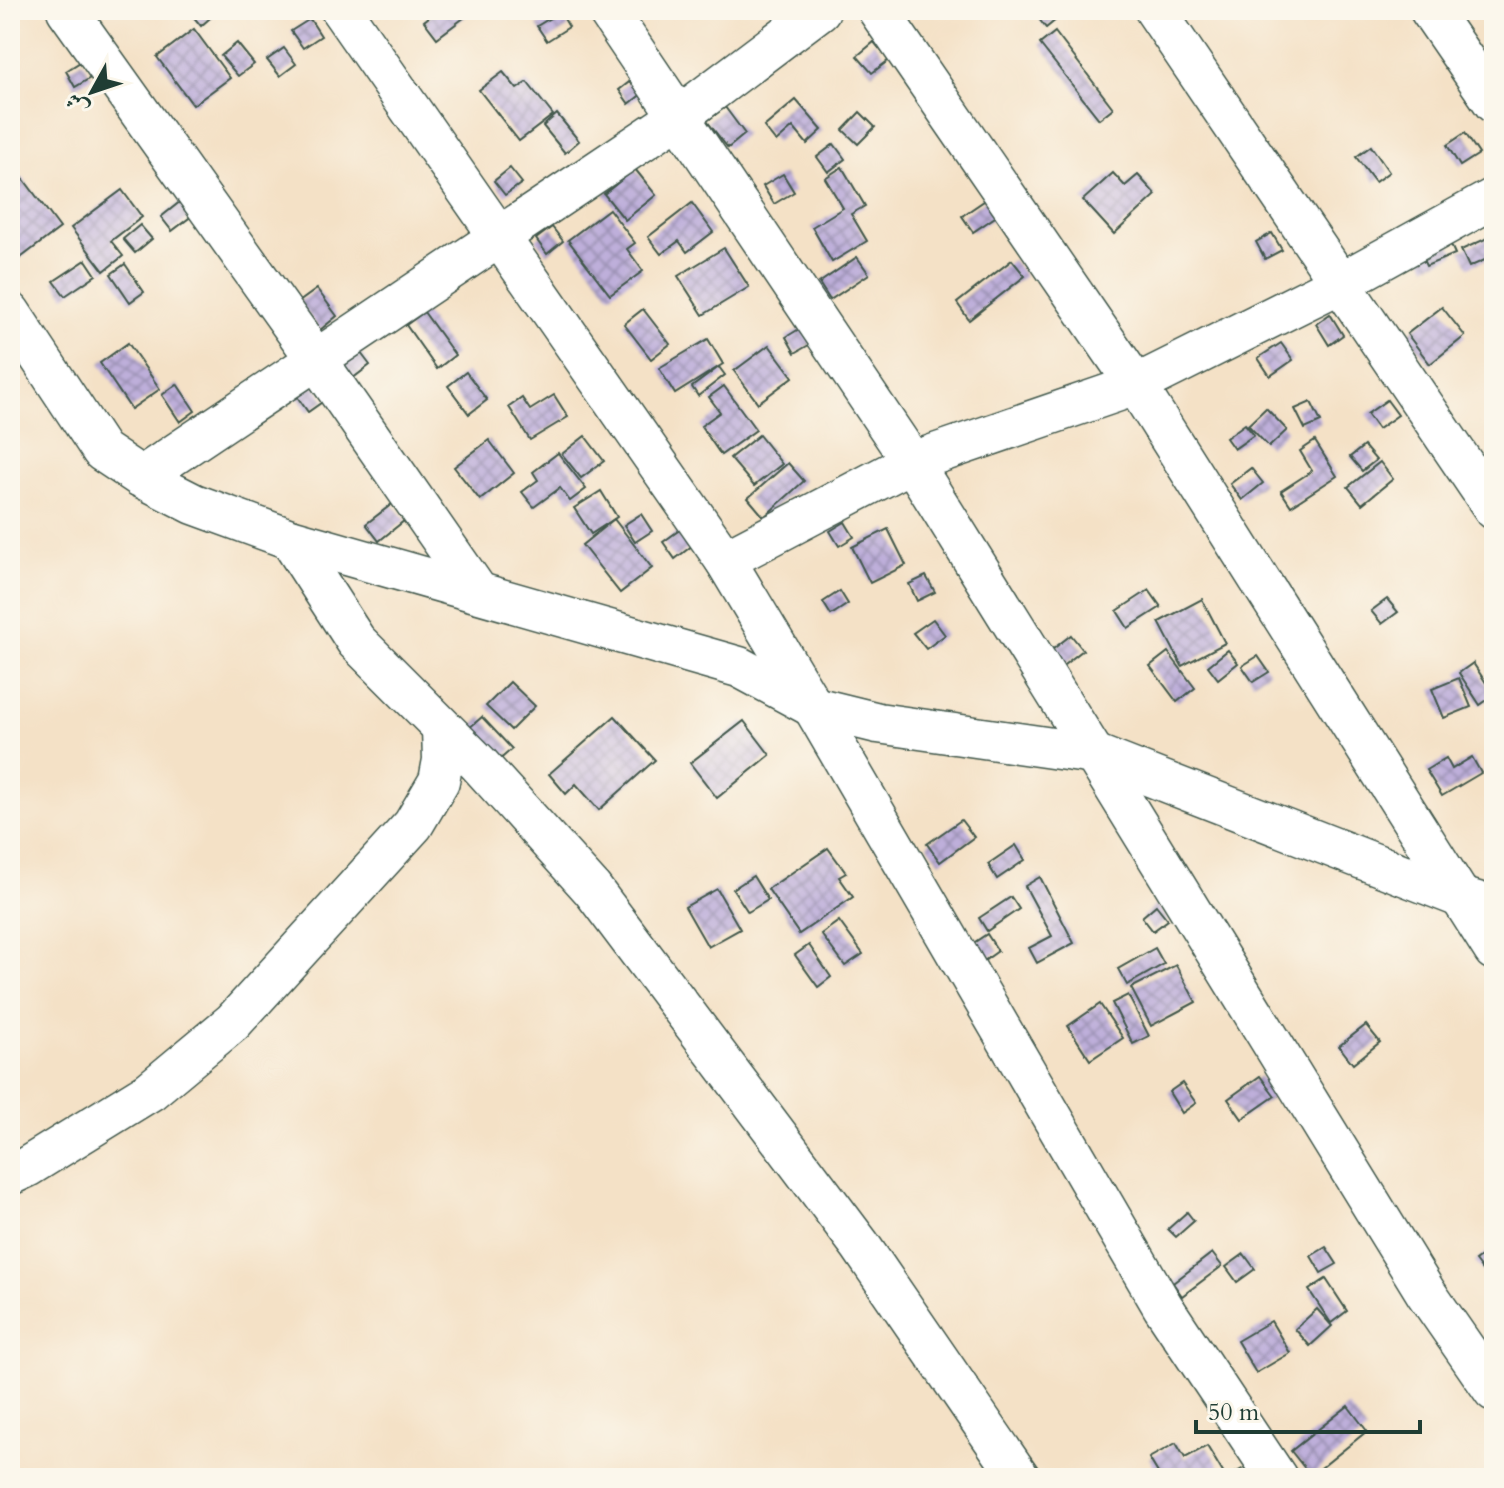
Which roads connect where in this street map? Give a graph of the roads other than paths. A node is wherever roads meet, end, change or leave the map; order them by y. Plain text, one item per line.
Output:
1 (67, 10) edge
2 (341, 10) edge
3 (607, 10) edge
4 (820, 10) edge
5 (878, 10) edge
6 (1155, 10) edge
7 (1430, 10) edge
8 (1494, 103) edge
9 (678, 117) junction
10 (1494, 198) edge
11 (499, 237) junction
12 (1340, 283) junction
13 (10, 312) edge
14 (316, 359) junction
15 (1136, 385) junction
16 (912, 462) junction
17 (141, 477) junction
18 (1494, 509) edge
19 (290, 539) junction
20 (725, 560) junction
21 (478, 592) junction
22 (813, 707) junction
23 (442, 728) junction
24 (1094, 754) junction
25 (1477, 902) edge
26 (1494, 950) edge
27 (10, 1175) edge
28 (1494, 1391) edge
29 (1020, 1478) edge
30 (1277, 1478) edge

1 - 14 street
2 - 11 street
3 - 9 street
4 - 9 street
5 - 15 street
6 - 12 street
7 - 8 street
9 - 11 street
9 - 16 street
10 - 12 street
11 - 14 street
11 - 20 street
12 - 15 street
12 - 18 street
13 - 17 street
14 - 17 street
14 - 21 street
15 - 16 street
15 - 25 street
16 - 20 street
16 - 24 street
17 - 19 street
19 - 21 street
19 - 23 street
20 - 22 street
21 - 22 street
22 - 24 street
22 - 30 street
23 - 27 street
23 - 29 street
24 - 25 street
24 - 28 street
25 - 26 street

